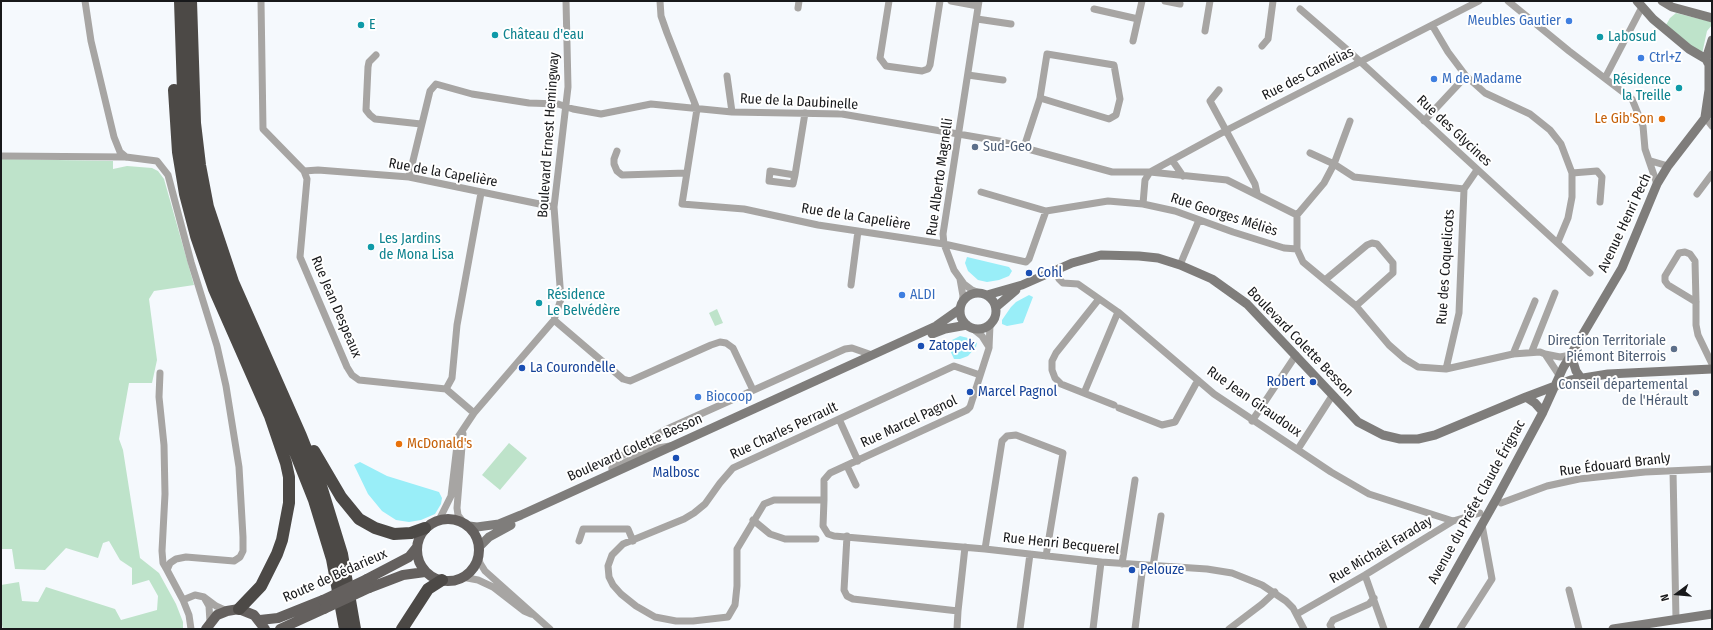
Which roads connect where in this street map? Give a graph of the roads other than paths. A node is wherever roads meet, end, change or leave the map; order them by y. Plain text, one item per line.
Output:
1 (85, 1) edge
2 (175, 1) edge
3 (180, 1) edge
4 (191, 1) edge
5 (261, 1) edge
6 (566, 1) edge
7 (660, 1) edge
8 (889, 1) edge
9 (940, 1) edge
10 (951, 1) edge
11 (1142, 1) edge
12 (1165, 1) edge
13 (1210, 1) edge
14 (1273, 1) edge
15 (1478, 1) edge
16 (1508, 1) edge
17 (1662, 1) edge
18 (979, 4) edge
19 (1180, 4) dead end
20 (1639, 4) edge
21 (1094, 9) dead end
22 (1300, 9) dead end
23 (1712, 18) edge
24 (976, 19) junction
25 (1138, 19) junction
26 (1011, 24) dead end
27 (1432, 25) junction
28 (1205, 31) dead end
29 (1712, 40) edge
30 (1133, 41) dead end
31 (1262, 46) dead end
32 (376, 55) dead end
33 (1360, 62) junction
34 (1709, 63) edge
35 (968, 75) junction
36 (727, 76) dead end
37 (1466, 76) junction
38 (1605, 78) junction
39 (1003, 80) dead end
40 (1219, 90) dead end
41 (1040, 98) junction
42 (566, 106) junction
43 (697, 109) junction
44 (1712, 109) edge
45 (732, 112) junction
46 (804, 113) junction
47 (1705, 117) junction
48 (1350, 121) dead end
49 (1424, 121) junction
50 (421, 124) junction
51 (1712, 126) edge
52 (1227, 130) junction
53 (959, 134) junction
54 (1024, 147) junction
55 (617, 151) dead end
56 (1310, 153) dead end
57 (1, 156) edge
58 (126, 157) junction
59 (1172, 160) junction
60 (1651, 161) junction
61 (1334, 164) junction
62 (1668, 166) junction
63 (1477, 170) junction
64 (304, 171) junction
65 (1150, 172) junction
66 (686, 173) junction
67 (1572, 173) junction
68 (1712, 174) edge
69 (795, 175) dead end
70 (1183, 176) junction
71 (409, 177) junction
72 (1657, 184) junction
73 (1464, 189) junction
74 (981, 192) dead end
75 (481, 193) junction
76 (1257, 193) junction
77 (1697, 194) dead end
78 (1600, 202) dead end
79 (1143, 204) junction
80 (554, 207) junction
81 (1046, 211) junction
82 (1297, 215) junction
83 (1199, 220) junction
84 (858, 231) junction
85 (1558, 242) junction
86 (944, 244) junction
87 (1297, 249) junction
88 (223, 256) junction
89 (1180, 265) junction
90 (1055, 270) junction
91 (1590, 273) dead end
92 (960, 279) junction
93 (1325, 280) junction
94 (851, 285) dead end
95 (1022, 285) junction
96 (1555, 292) dead end
97 (983, 294) junction
98 (1099, 299) junction
99 (1535, 301) dead end
100 (1696, 302) junction
101 (961, 306) junction
102 (1356, 306) junction
103 (996, 307) junction
104 (1118, 312) junction
105 (554, 320) junction
106 (990, 325) junction
107 (969, 327) junction
108 (989, 348) junction
109 (1532, 351) junction
110 (872, 354) junction
111 (1513, 354) junction
112 (1545, 354) junction
113 (1571, 354) junction
114 (1296, 355) junction
115 (1712, 364) edge
116 (1446, 369) junction
117 (1712, 369) edge
118 (160, 373) dead end
119 (1559, 374) junction
120 (980, 375) junction
121 (1581, 378) junction
122 (1198, 380) junction
123 (1570, 380) junction
124 (1553, 387) junction
125 (446, 390) junction
126 (753, 390) junction
127 (1084, 393) junction
128 (1332, 396) junction
129 (1526, 397) junction
130 (1542, 412) junction
131 (474, 413) junction
132 (839, 419) junction
133 (1252, 421) junction
134 (464, 430) junction
135 (655, 437) junction
136 (672, 446) junction
137 (652, 449) junction
138 (1298, 449) junction
139 (858, 460) junction
140 (847, 466) junction
141 (1712, 469) edge
142 (1672, 471) junction
143 (610, 472) junction
144 (1135, 480) dead end
145 (856, 485) dead end
146 (824, 500) junction
147 (1501, 503) dead end
148 (1480, 513) dead end
149 (1438, 515) junction
150 (1161, 516) dead end
151 (439, 520) junction
152 (753, 520) junction
153 (1453, 521) junction
154 (466, 524) junction
155 (1482, 525) junction
156 (425, 528) junction
157 (1443, 528) junction
158 (847, 536) junction
159 (816, 539) dead end
160 (633, 540) junction
161 (579, 541) dead end
162 (417, 547) junction
163 (965, 547) junction
164 (985, 549) junction
165 (479, 550) junction
166 (1030, 554) junction
167 (1046, 556) junction
168 (1101, 562) junction
169 (1122, 564) junction
170 (1143, 565) junction
171 (1153, 566) junction
172 (167, 570) junction
173 (424, 572) junction
174 (1365, 575) junction
175 (462, 578) junction
176 (442, 580) junction
177 (368, 584) junction
178 (1570, 590) dead end
179 (1275, 592) junction
180 (204, 597) junction
181 (1374, 598) junction
182 (183, 600) junction
183 (323, 604) junction
184 (233, 610) junction
185 (958, 611) junction
186 (531, 614) junction
187 (1297, 614) junction
188 (1712, 614) edge
189 (1676, 619) junction
190 (262, 625) edge
191 (208, 626) edge
192 (1650, 626) edge
193 (191, 629) edge
194 (280, 629) edge
195 (345, 629) edge
196 (355, 629) edge
197 (402, 629) edge
198 (550, 629) edge
199 (957, 629) edge
200 (1020, 629) edge
201 (1093, 629) edge
202 (1135, 629) edge
203 (1229, 629) edge
204 (1304, 629) edge
205 (1332, 629) edge
206 (1384, 629) edge
207 (1423, 629) edge
208 (1460, 629) edge
209 (1579, 629) edge
210 (1613, 629) edge

1 - 58 street
2 - 184 highway
3 - 195 highway
4 - 88 highway
5 - 64 street
6 - 42 street, Boulevard Ernest Hemingway
7 - 43 street
8 - 9 street
10 - 18 street
11 - 25 street
12 - 19 street
13 - 28 street
14 - 31 street
15 - 27 street, Rue des Camélias
16 - 38 street
17 - 23 main road
18 - 24 street, Rue Alberto Magnelli
20 - 34 main road
20 - 38 street
21 - 25 street
22 - 33 street, Rue des Glycines
24 - 26 street
24 - 35 street, Rue Alberto Magnelli
25 - 30 street
27 - 33 street, Rue des Camélias
27 - 37 street
29 - 34 main road, Avenue Henri Pech
32 - 50 street
33 - 49 street, Rue des Glycines
33 - 52 street, Rue des Camélias
34 - 47 main road, Avenue Henri Pech
35 - 39 street
35 - 53 street, Rue Alberto Magnelli
36 - 45 street
37 - 49 street
37 - 67 street
38 - 60 street
40 - 52 street
41 - 41 street
41 - 54 street
42 - 43 street, Rue de la Daubinelle
42 - 50 street, Rue de la Daubinelle
42 - 80 street, Boulevard Ernest Hemingway
43 - 45 street, Rue de la Daubinelle
43 - 66 street
44 - 47 main road, Avenue Henri Pech
45 - 46 street, Rue de la Daubinelle
46 - 53 street, Rue de la Daubinelle
46 - 69 street
47 - 51 street
47 - 62 main road, Avenue Henri Pech
48 - 61 street
49 - 63 street, Rue des Glycines
50 - 71 street
52 - 59 street, Rue des Camélias
52 - 76 street
53 - 54 street, Rue de la Daubinelle
53 - 86 street, Rue Alberto Magnelli
54 - 65 street, Rue de la Daubinelle
55 - 66 street
56 - 61 street
57 - 58 street
58 - 172 street
59 - 65 street, Rue des Camélias
59 - 70 street
60 - 62 street
60 - 72 street
61 - 73 street
61 - 82 street
62 - 72 main road, Avenue Henri Pech
63 - 73 street
63 - 85 street, Rue des Glycines
64 - 71 street, Rue de la Capelière
64 - 125 street, Rue Jean Despeaux
65 - 70 street, Rue de la Daubinelle
65 - 79 street
66 - 84 street, Rue de la Capelière
67 - 78 street
67 - 85 street
68 - 77 street
70 - 76 street, Rue de la Daubinelle
71 - 75 street, Rue de la Capelière
72 - 113 main road, Avenue Henri Pech
73 - 116 street, Rue des Coquelicots
74 - 81 street, Rue Georges Méliès
75 - 80 street, Rue de la Capelière
75 - 125 street
76 - 82 street, Rue de la Daubinelle
79 - 81 street, Rue Georges Méliès
79 - 83 street, Rue Georges Méliès
80 - 105 street, Boulevard Ernest Hemingway
81 - 86 street, Rue de la Capelière
82 - 87 street
83 - 87 street, Rue Georges Méliès
83 - 89 street
84 - 86 street, Rue de la Capelière
84 - 94 street
85 - 91 street, Rue des Glycines
86 - 92 street, Rue Alberto Magnelli
87 - 93 street
88 - 156 highway
88 - 196 highway
89 - 90 main road, Boulevard Colette Besson
89 - 114 main road, Boulevard Colette Besson
90 - 95 main road, Boulevard Colette Besson
90 - 98 street, Rue Jean Giraudoux
92 - 97 street
92 - 101 street
93 - 102 street
93 - 102 street
95 - 97 main road, Boulevard Colette Besson
95 - 103 main road, Boulevard Colette Besson
96 - 109 street
97 - 101 main road
97 - 103 main road
98 - 104 street, Rue Jean Giraudoux
98 - 127 street
99 - 111 street
100 - 100 street
100 - 115 street
101 - 107 main road
101 - 110 main road, Boulevard Colette Besson
102 - 116 street
103 - 106 main road
104 - 122 street, Rue Jean Giraudoux
104 - 127 street
105 - 126 street
105 - 131 street, Boulevard Ernest Hemingway
106 - 107 main road
106 - 108 street, Rue Marcel Pagnol
107 - 108 street
107 - 165 main road, Boulevard Colette Besson
108 - 120 street, Rue Marcel Pagnol
109 - 111 street
109 - 112 street
110 - 126 street
110 - 136 main road, Boulevard Colette Besson
111 - 116 street
112 - 113 street
112 - 119 street
113 - 119 main road, Avenue Henri Pech
113 - 121 main road
114 - 128 main road, Boulevard Colette Besson
114 - 133 street
117 - 121 main road, Boulevard Colette Besson
118 - 172 street
119 - 123 main road
119 - 124 main road, Avenue Henri Pech
120 - 132 street, Rue Charles Perrault
120 - 139 street, Rue Marcel Pagnol
121 - 123 main road, Boulevard Colette Besson
122 - 127 street
122 - 133 street, Rue Jean Giraudoux
123 - 124 main road, Boulevard Colette Besson
124 - 129 main road, Boulevard Colette Besson
124 - 130 main road, Avenue du Préfet Claude Érignac
125 - 131 street
126 - 135 street
128 - 129 main road, Boulevard Colette Besson
128 - 138 street
129 - 130 main road
130 - 155 main road, Avenue du Préfet Claude Érignac
131 - 134 street, Boulevard Ernest Hemingway
132 - 139 street
132 - 160 street, Rue Charles Perrault
133 - 138 street, Rue Jean Giraudoux
134 - 151 street, Boulevard Ernest Hemingway
134 - 154 street, Boulevard Ernest Hemingway
135 - 137 street
135 - 143 street
136 - 137 street
136 - 143 main road, Boulevard Colette Besson
137 - 143 street
138 - 149 street, Rue Jean Giraudoux
139 - 140 street, Rue Marcel Pagnol
140 - 145 street
140 - 146 street, Rue Marcel Pagnol
141 - 142 street, Rue Édouard Branly
142 - 147 street, Rue Édouard Branly
142 - 189 street
143 - 154 main road, Boulevard Colette Besson
144 - 169 street
146 - 152 street
146 - 158 street, Rue Henri Becquerel
148 - 153 street, Rue Michaël Faraday
149 - 153 street, Rue Jean Giraudoux
149 - 157 street
150 - 171 street
151 - 154 main road
151 - 156 main road
152 - 159 street
152 - 160 street, Rue Charles Perrault
153 - 157 street, Rue Michaël Faraday
154 - 165 main road
155 - 207 main road, Avenue du Préfet Claude Érignac
155 - 208 street
156 - 162 main road
157 - 174 street, Rue Michaël Faraday
158 - 163 street, Rue Henri Becquerel
158 - 185 street
160 - 161 street
162 - 173 main road
162 - 177 main road, Route de Bédarieux
163 - 164 street, Rue Henri Becquerel
163 - 185 street
164 - 166 street, Rue Henri Becquerel
164 - 167 street
165 - 175 main road
165 - 186 street
166 - 167 street, Rue Henri Becquerel
166 - 200 street
167 - 168 street, Rue Henri Becquerel
168 - 169 street, Rue Henri Becquerel
168 - 201 street
169 - 170 street, Rue Henri Becquerel
170 - 171 street, Rue Henri Becquerel
170 - 202 street
171 - 179 street, Rue Henri Becquerel
172 - 182 street
173 - 176 main road
173 - 177 main road, Route de Bédarieux
174 - 181 street
174 - 187 street, Rue Michaël Faraday
175 - 176 main road
175 - 186 street
176 - 197 highway
177 - 183 main road, Route de Bédarieux, bridge
178 - 209 street
179 - 187 street, Rue Henri Becquerel
179 - 203 street
180 - 182 street
180 - 184 street
180 - 191 street
181 - 205 street
181 - 206 street
182 - 193 street
183 - 190 main road, Route de Bédarieux
183 - 194 main road, Route de Bédarieux
184 - 190 main road
184 - 191 main road
185 - 199 street
186 - 198 street
187 - 204 street, Rue Henri Becquerel
188 - 189 main road
189 - 192 main road
192 - 210 main road

